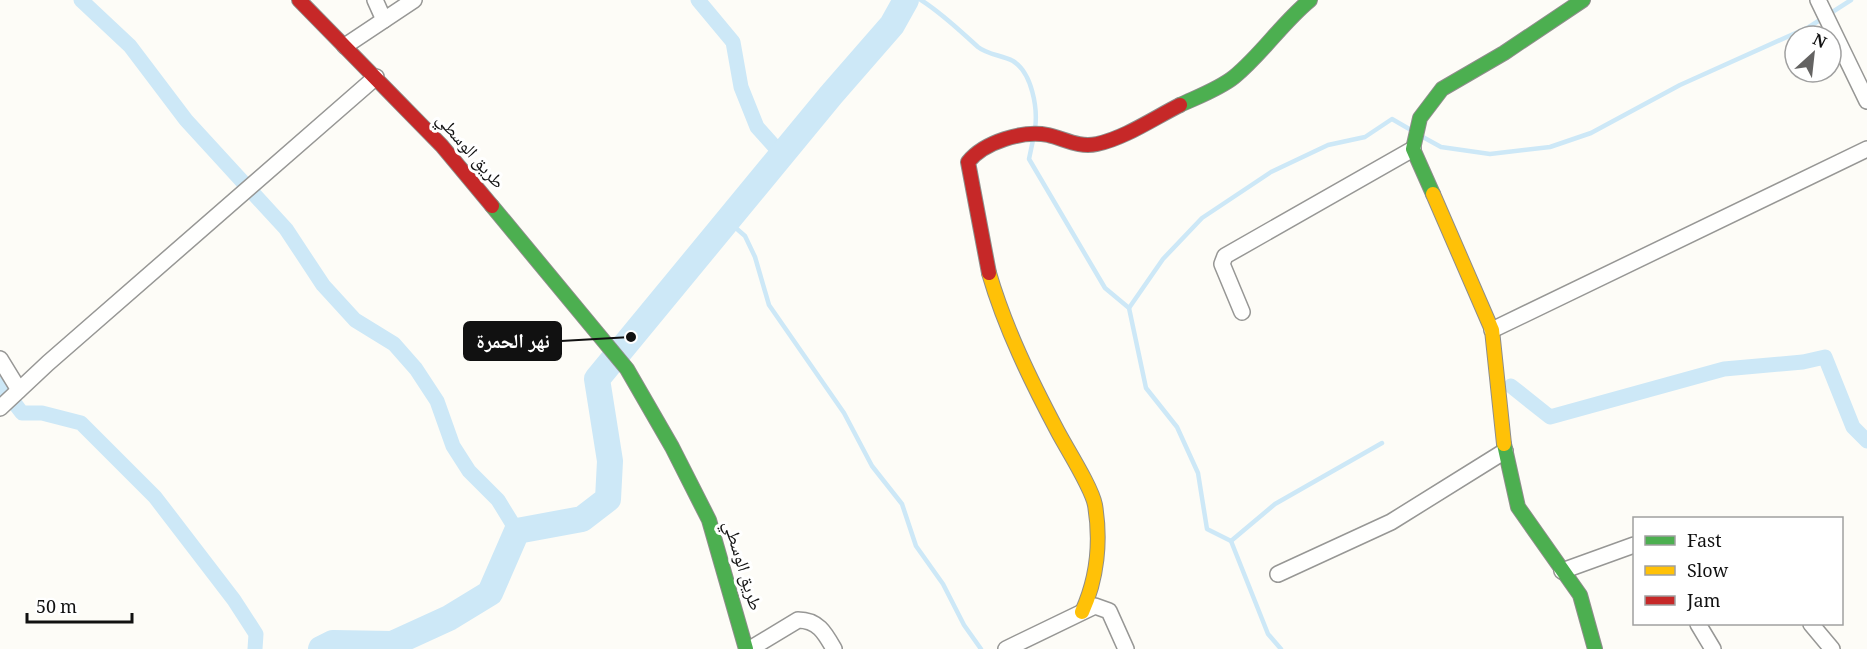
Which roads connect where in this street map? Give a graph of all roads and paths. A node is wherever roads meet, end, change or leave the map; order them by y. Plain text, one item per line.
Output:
1 (299, 0) edge
2 (375, 0) edge
3 (414, 0) edge
4 (1310, 0) edge
5 (1583, 0) edge
6 (1818, 0) edge
7 (384, 20) junction
8 (345, 46) junction
9 (376, 77) junction
10 (1867, 101) edge
11 (1413, 144) junction
12 (1867, 149) edge
13 (1242, 312) dead end
14 (1492, 330) junction
15 (0, 359) edge
16 (19, 390) junction
17 (0, 408) edge
18 (1505, 451) junction
19 (1633, 546) edge
20 (1562, 571) junction
21 (1278, 574) dead end
22 (1082, 612) junction
23 (1699, 625) edge
24 (1812, 625) edge
25 (748, 649) edge
26 (834, 649) edge
27 (1006, 649) edge
28 (1126, 649) edge
29 (1595, 649) edge
30 (1713, 649) edge
31 (1832, 649) edge

1 - 8 street, طريق الوسطي
2 - 7 street
3 - 7 street
4 - 22 street
5 - 11 street
6 - 10 street
7 - 8 street
8 - 9 street, طريق الوسطي
9 - 16 street
9 - 25 street, طريق الوسطي
11 - 13 street
11 - 14 street
12 - 14 street
14 - 18 street
15 - 16 street
16 - 17 street
18 - 20 street
18 - 21 street
19 - 20 street
20 - 29 street
22 - 27 street
22 - 28 street
23 - 30 street
24 - 31 street
25 - 26 street

